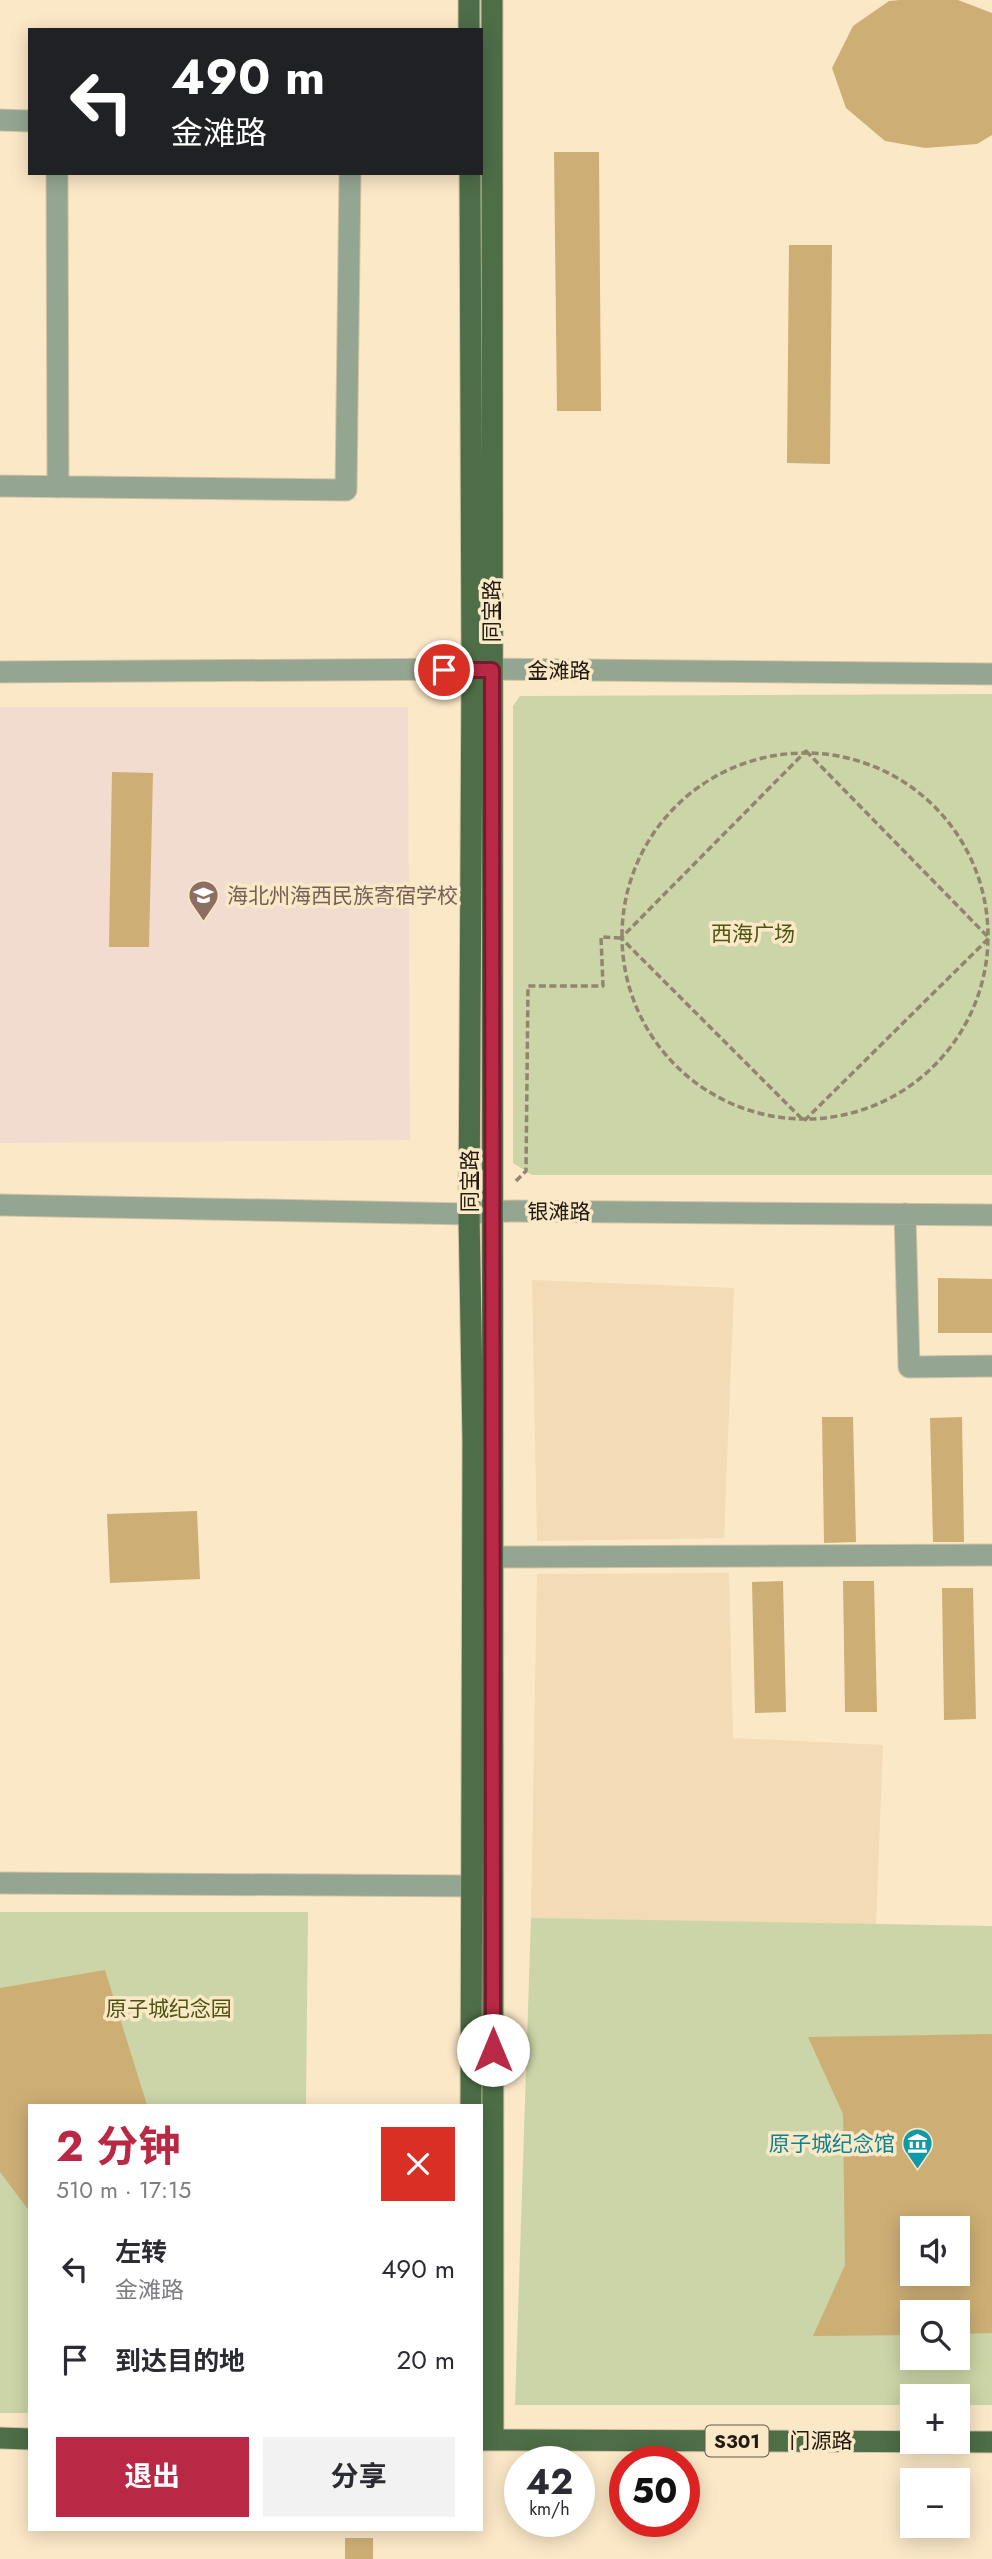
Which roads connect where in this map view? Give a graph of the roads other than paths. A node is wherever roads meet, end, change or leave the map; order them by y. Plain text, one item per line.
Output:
1 (469, 0) edge
2 (492, 0) edge
3 (470, 28) edge
4 (0, 120) edge
5 (28, 121) edge
6 (57, 175) edge
7 (350, 175) edge
8 (470, 175) edge
9 (0, 486) edge
10 (58, 486) junction
11 (482, 670) junction
12 (0, 672) edge
13 (992, 674) edge
14 (0, 1205) edge
15 (493, 1211) junction
16 (469, 1214) junction
17 (905, 1214) junction
18 (992, 1215) edge
19 (992, 1366) edge
20 (992, 1555) edge
21 (493, 1557) junction
22 (0, 1883) edge
23 (482, 1885) junction
24 (471, 2104) edge
25 (0, 2438) edge
26 (28, 2439) edge
27 (487, 2440) edge
28 (992, 2442) edge

1 - 3 main road
2 - 11 main road, 同宝路
4 - 5 street
6 - 10 street
7 - 10 street
8 - 11 main road, 同宝路
9 - 10 street
11 - 12 street, 金滩路
11 - 13 street, 金滩路
11 - 15 main road, 同宝路
11 - 16 main road, 同宝路
14 - 16 street, 银滩路
15 - 16 street, 银滩路
15 - 17 street, 银滩路
15 - 21 main road, 同宝路
16 - 23 main road, 同宝路
17 - 18 street, 银滩路
17 - 19 street
20 - 21 street
21 - 23 main road, 同宝路
22 - 23 street
23 - 24 main road, 同宝路
23 - 27 main road, 同宝路
25 - 26 main road
27 - 28 main road, 门源路 / S301

